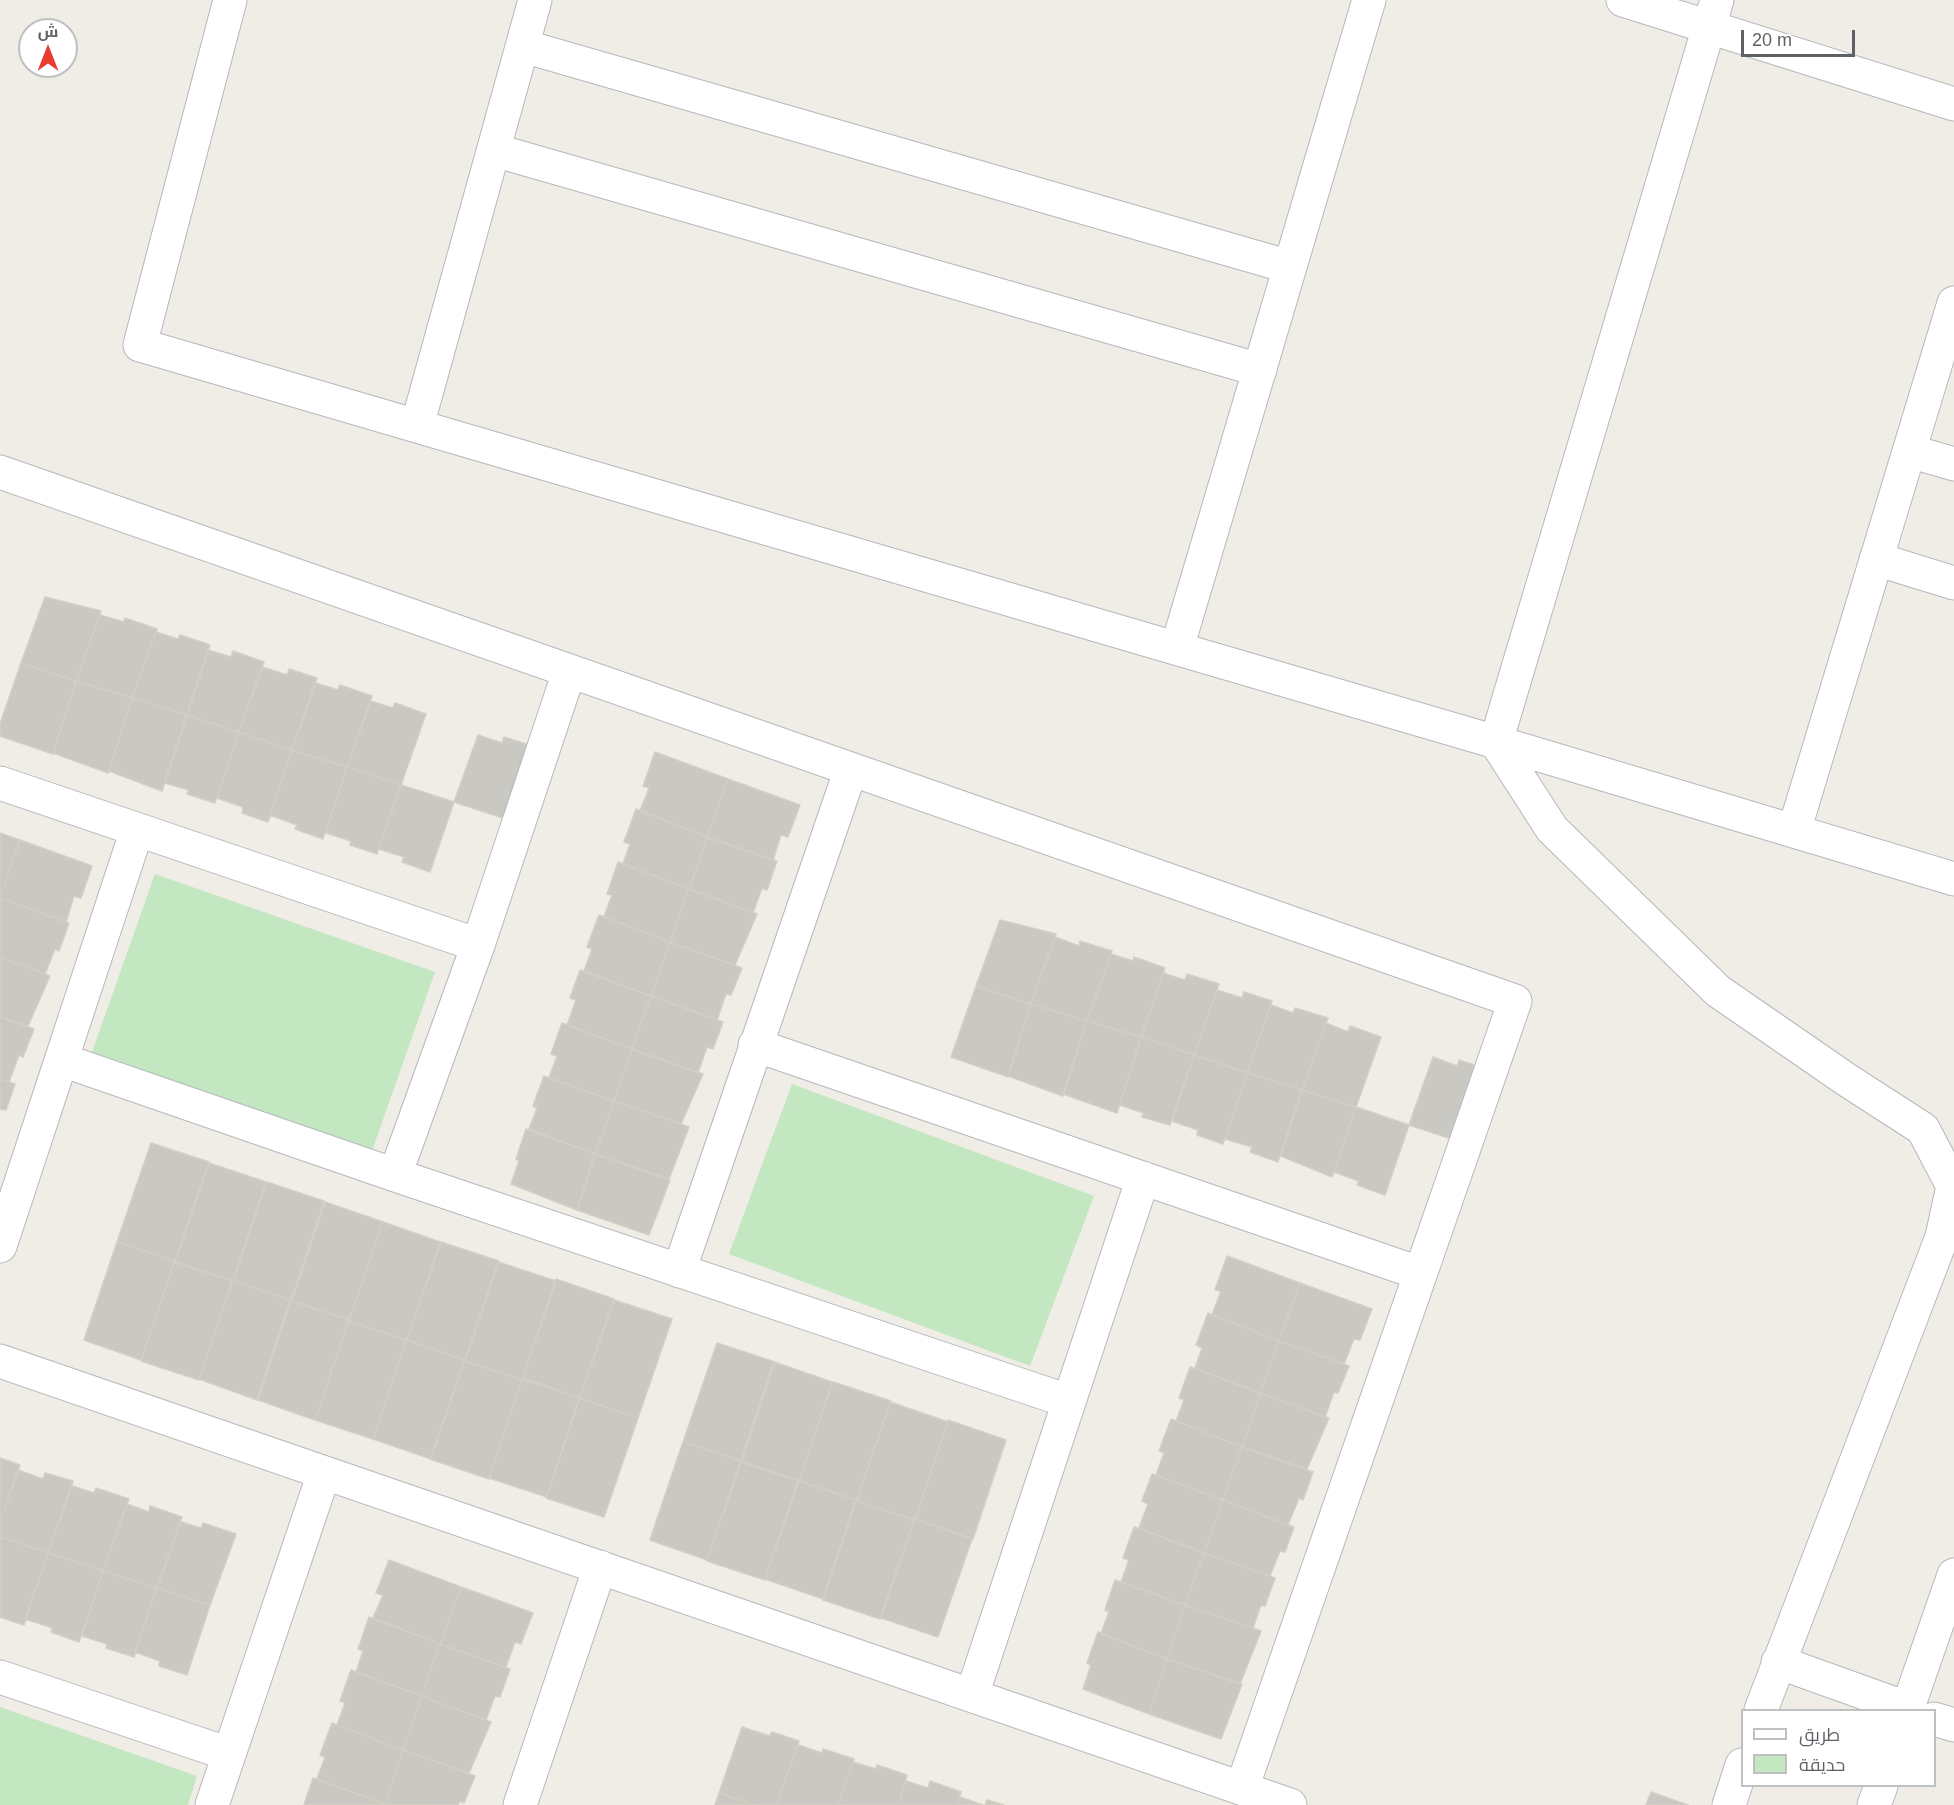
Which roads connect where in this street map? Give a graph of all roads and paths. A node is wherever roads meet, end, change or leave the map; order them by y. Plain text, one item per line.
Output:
1 (230, 0) edge
2 (535, 0) edge
3 (1370, 0) edge
4 (1623, 0) edge
5 (1713, 14) edge
6 (523, 46) junction
7 (1954, 104) edge
8 (494, 150) junction
9 (1290, 267) junction
10 (1954, 303) edge
11 (1260, 370) junction
12 (417, 426) junction
13 (1909, 451) junction
14 (1954, 464) edge
15 (0, 472) edge
16 (1876, 559) junction
17 (1954, 583) edge
18 (1177, 648) junction
19 (569, 672) junction
20 (1497, 742) junction
21 (851, 769) junction
22 (0, 783) edge
23 (137, 830) junction
24 (1794, 831) junction
25 (1954, 879) edge
26 (478, 945) junction
27 (755, 1045) junction
28 (62, 1060) junction
29 (395, 1175) junction
30 (1143, 1178) junction
31 (0, 1246) edge
32 (679, 1271) junction
33 (1419, 1273) junction
34 (0, 1361) edge
35 (1068, 1401) junction
36 (324, 1473) junction
37 (600, 1568) junction
38 (1954, 1575) edge
39 (1778, 1662) junction
40 (0, 1677) edge
41 (972, 1695) junction
42 (1761, 1709) edge
43 (1907, 1709) edge
44 (1916, 1709) edge
45 (1936, 1719) edge
46 (1954, 1725) edge
47 (229, 1754) junction
48 (1741, 1772) edge
49 (1880, 1787) edge
50 (1242, 1788) junction
51 (212, 1805) edge
52 (520, 1805) edge
53 (1290, 1805) edge
54 (1729, 1805) edge
55 (1874, 1805) edge

1 - 12 street
2 - 6 street
3 - 9 street
4 - 5 street
5 - 7 street
5 - 20 street
6 - 8 street
6 - 9 street
8 - 11 street
8 - 12 street
9 - 11 street
10 - 13 street
11 - 18 street
12 - 18 street
13 - 14 street
13 - 16 street
15 - 19 street
16 - 17 street
16 - 24 street
18 - 20 street
19 - 21 street
19 - 26 street
20 - 24 street
20 - 39 street
21 - 27 street
21 - 33 street
22 - 23 street
23 - 26 street
23 - 28 street
24 - 25 street
26 - 29 street
27 - 30 street
27 - 32 street
28 - 29 street
28 - 31 street
29 - 32 street
30 - 33 street
30 - 35 street
32 - 35 street
33 - 50 street
34 - 36 street
35 - 41 street
36 - 37 street
36 - 47 street
37 - 41 street
37 - 52 street
38 - 44 street
39 - 42 street
39 - 43 street
40 - 47 street
41 - 50 street
45 - 46 street
47 - 51 street
48 - 54 street
49 - 55 street
50 - 53 street

